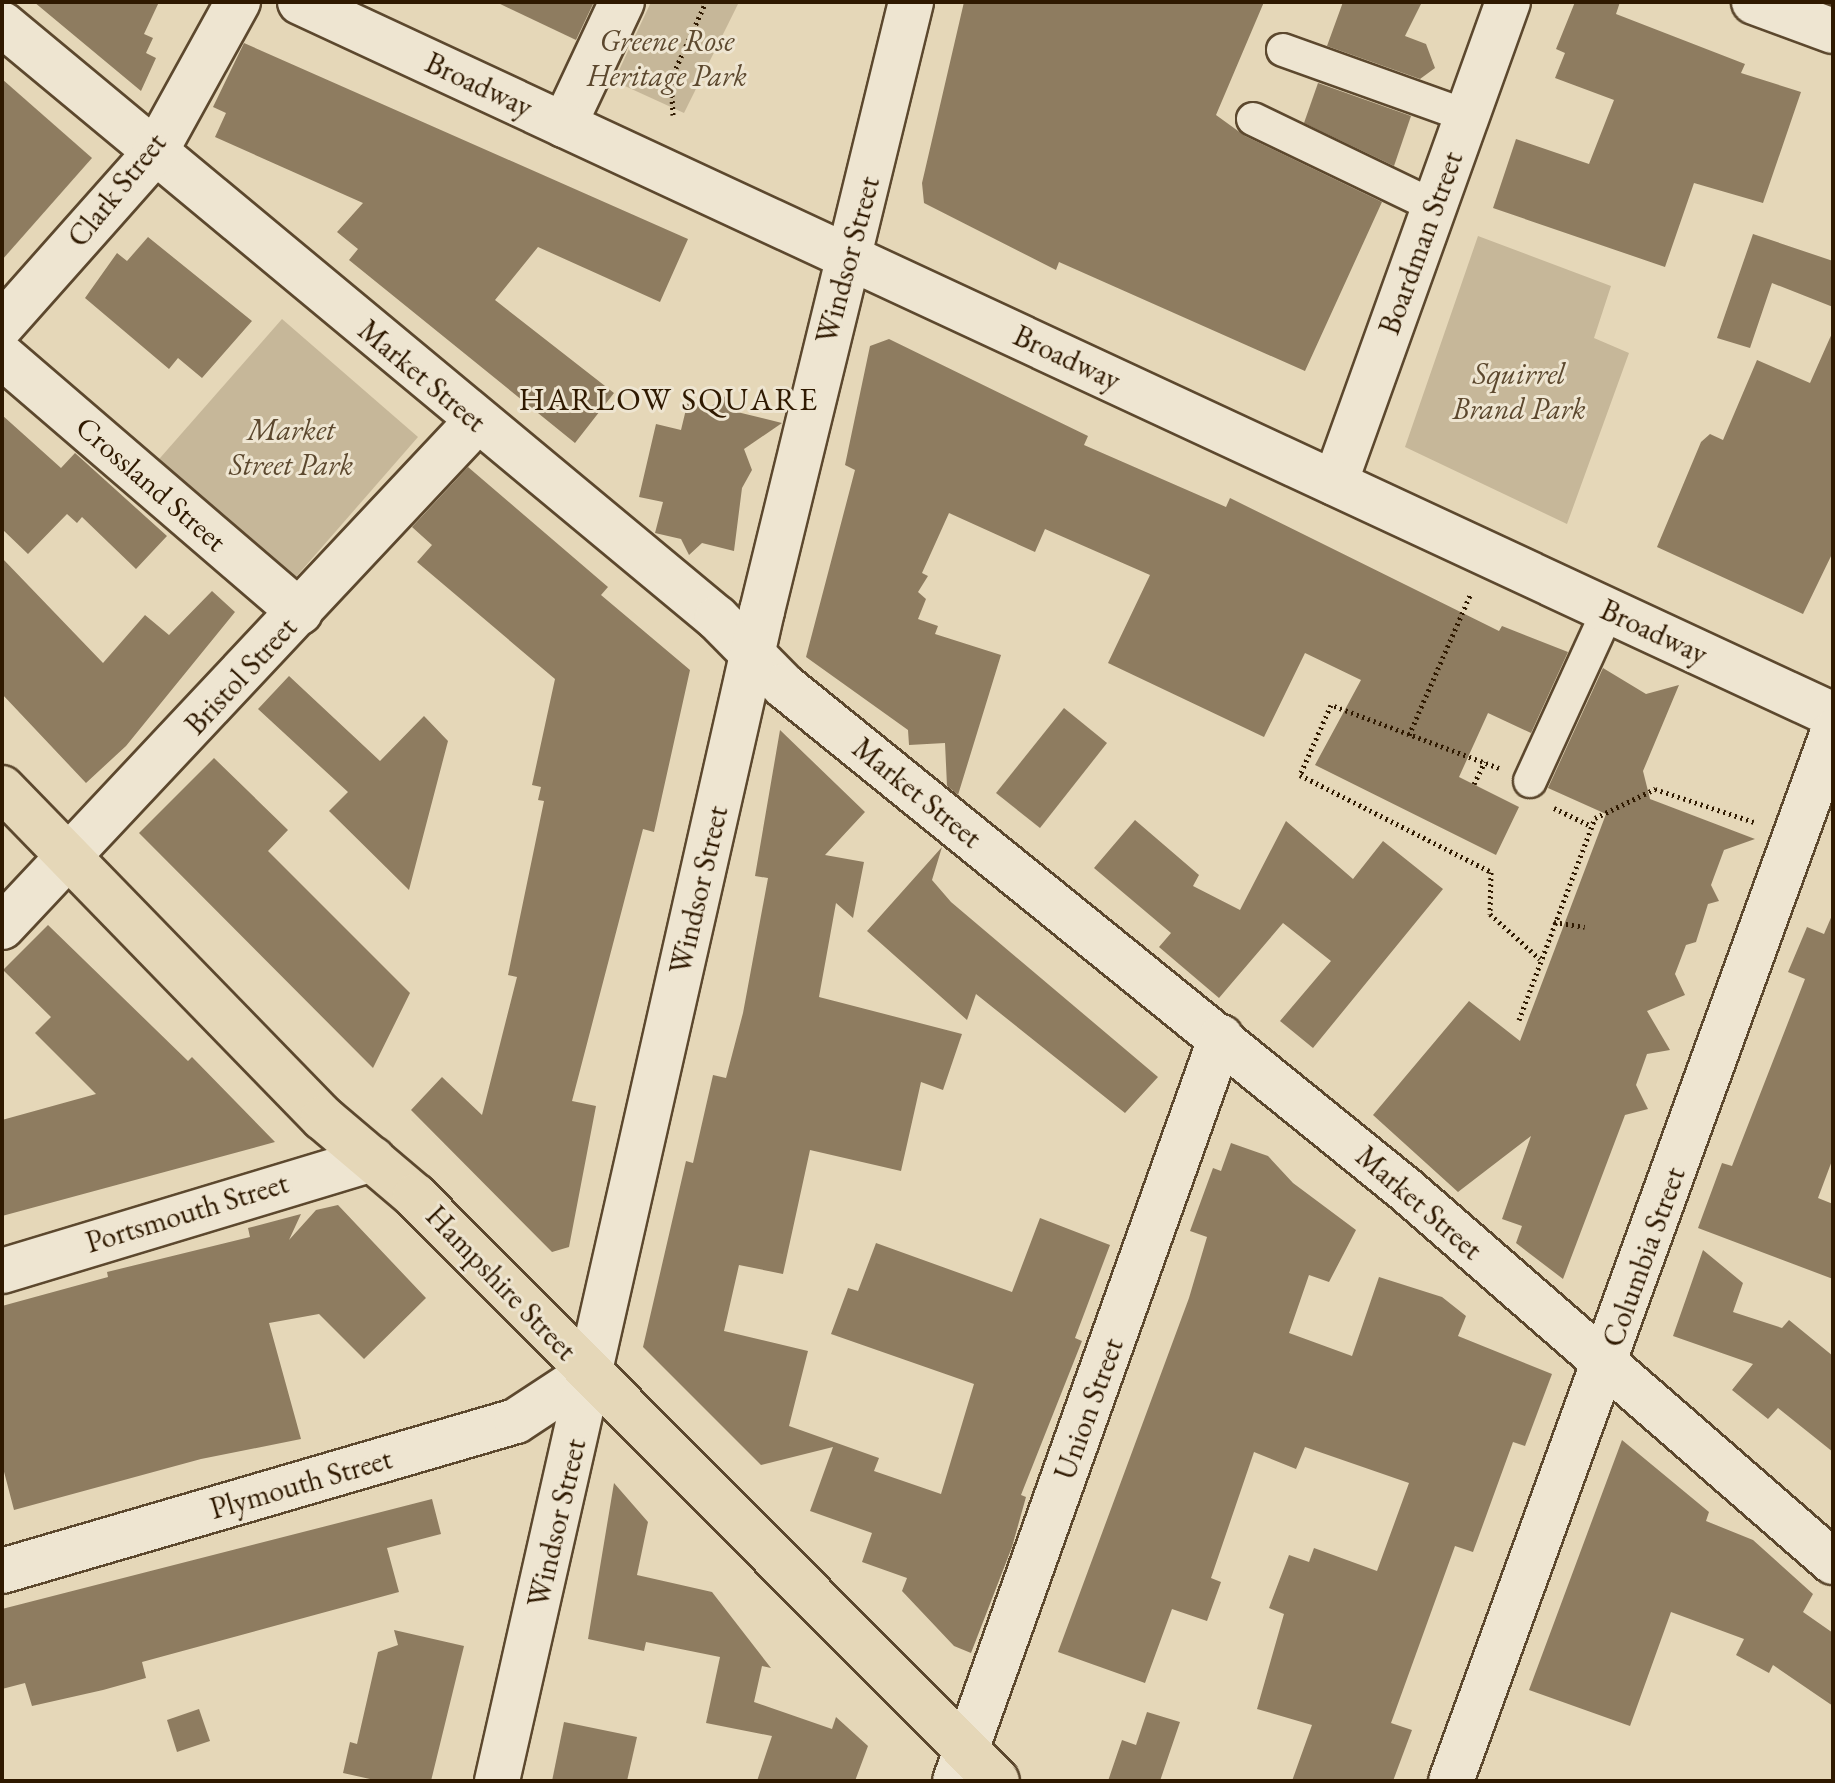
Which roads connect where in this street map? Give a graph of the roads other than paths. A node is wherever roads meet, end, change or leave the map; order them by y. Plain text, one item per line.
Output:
1 (238, 2) edge
2 (300, 2) edge
3 (622, 2) edge
4 (911, 2) edge
5 (1508, 2) edge
6 (1763, 4) edge
7 (2, 24) edge
8 (1833, 31) edge
9 (1283, 50) dead end
10 (1467, 116) junction
11 (1253, 119) dead end
12 (564, 125) junction
13 (154, 154) junction
14 (1434, 206) junction
15 (848, 257) junction
16 (2, 325) edge
17 (2, 356) edge
18 (477, 421) junction
19 (1335, 483) junction
20 (1608, 611) junction
21 (300, 612) junction
22 (753, 654) junction
23 (1833, 715) edge
24 (1833, 732) edge
25 (1530, 781) road end
26 (2, 788) edge
27 (70, 857) junction
28 (2, 927) edge
29 (1221, 1037) junction
30 (372, 1159) junction
31 (2, 1271) edge
32 (1604, 1364) junction
33 (589, 1373) junction
34 (1833, 1562) edge
35 (2, 1571) edge
36 (961, 1766) edge
37 (497, 1781) edge
38 (997, 1781) edge
39 (1451, 1781) edge

1 - 13 street, Clark Street
2 - 12 street, Broadway
3 - 12 street
4 - 15 street, Windsor Street
5 - 10 street, Boardman Street
6 - 8 street
7 - 13 street, Market Street
9 - 10 street
10 - 14 street, Boardman Street
11 - 14 street
12 - 15 street, Broadway
13 - 16 street, Clark Street
13 - 18 street, Market Street
14 - 19 street, Boardman Street
15 - 19 street, Broadway
15 - 22 street, Windsor Street
17 - 21 street, Crossland Street
18 - 21 street, Bristol Street
18 - 22 street, Market Street
19 - 20 street, Broadway
20 - 23 street, Broadway
20 - 25 street
21 - 27 street, Bristol Street
22 - 29 street, Market Street
22 - 33 street, Windsor Street
24 - 32 street, Columbia Street
26 - 27 main road, Hampshire Street
27 - 28 street, Bristol Street
27 - 30 main road, Hampshire Street
29 - 32 street, Market Street
29 - 36 street, Union Street
30 - 31 street, Portsmouth Street
30 - 33 main road, Hampshire Street
32 - 34 street, Market Street
32 - 39 street, Columbia Street
33 - 35 street, Plymouth Street
33 - 36 main road, Hampshire Street
33 - 37 street, Windsor Street
36 - 38 main road, Hampshire Street

